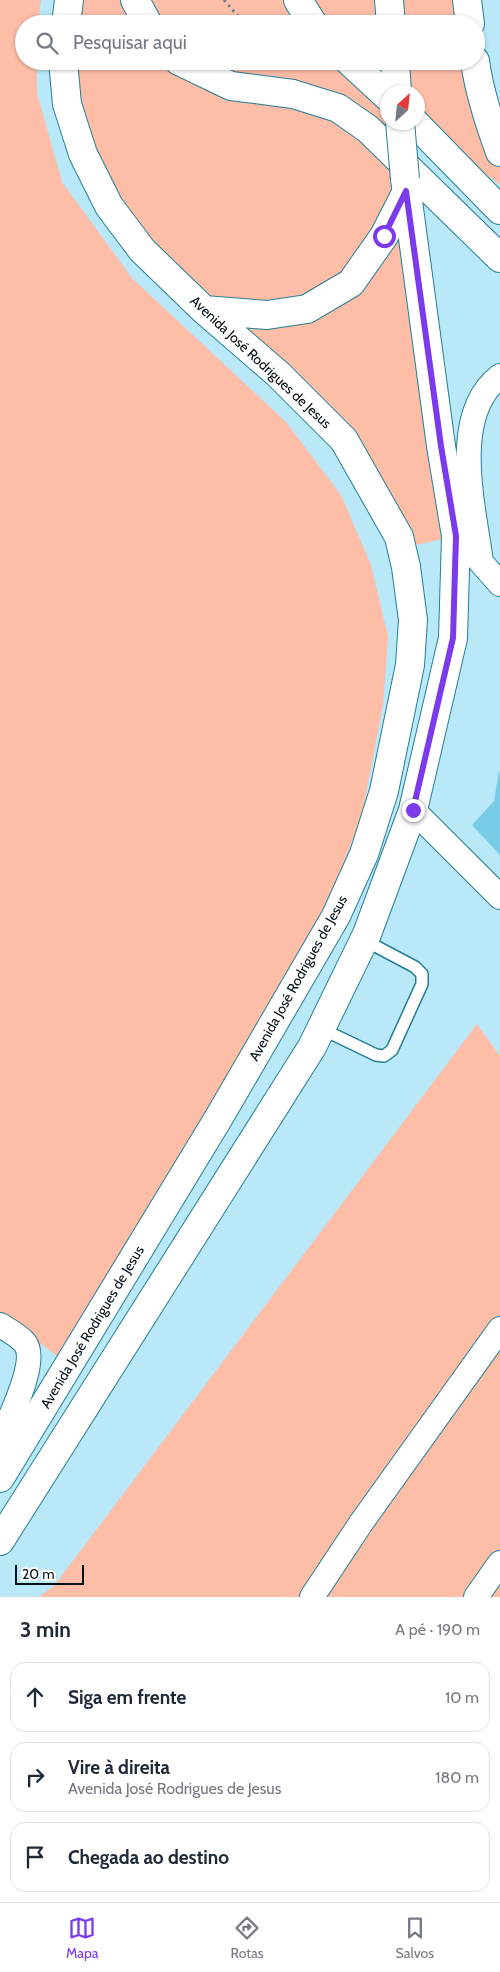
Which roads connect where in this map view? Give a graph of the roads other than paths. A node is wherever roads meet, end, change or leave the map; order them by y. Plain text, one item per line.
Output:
1 (69, 0) edge
2 (135, 0) edge
3 (298, 0) edge
4 (468, 0) edge
5 (67, 15) edge
6 (143, 15) edge
7 (307, 15) edge
8 (469, 15) edge
9 (64, 70) edge
10 (197, 70) edge
11 (359, 70) edge
12 (396, 70) edge
13 (476, 70) edge
14 (397, 85) edge
15 (380, 90) edge
16 (401, 130) edge
17 (422, 130) edge
18 (500, 152) edge
19 (406, 185) junction
20 (500, 210) edge
21 (500, 258) edge
22 (204, 310) junction
23 (500, 376) edge
24 (456, 536) junction
25 (481, 562) junction
26 (500, 584) edge
27 (413, 810) junction
28 (500, 897) edge
29 (364, 940) junction
30 (322, 1029) junction
31 (0, 1325) edge
32 (500, 1329) edge
33 (3, 1457) edge
34 (0, 1541) edge
35 (500, 1563) edge
36 (312, 1597) edge
37 (476, 1597) edge

1 - 5 main road
2 - 6 main road
3 - 7 main road
4 - 8 main road
9 - 22 main road, Avenida José Rodrigues de Jesus
10 - 21 main road
11 - 15 main road
12 - 14 main road
13 - 18 main road
16 - 19 main road, bridge
17 - 20 main road
19 - 22 main road
19 - 24 main road
22 - 33 main road, Avenida José Rodrigues de Jesus
23 - 25 street
24 - 25 street
24 - 27 main road
25 - 26 street
27 - 28 street
27 - 29 main road
29 - 30 main road
29 - 30 lane
30 - 34 main road
31 - 33 street
32 - 36 street
35 - 37 street

